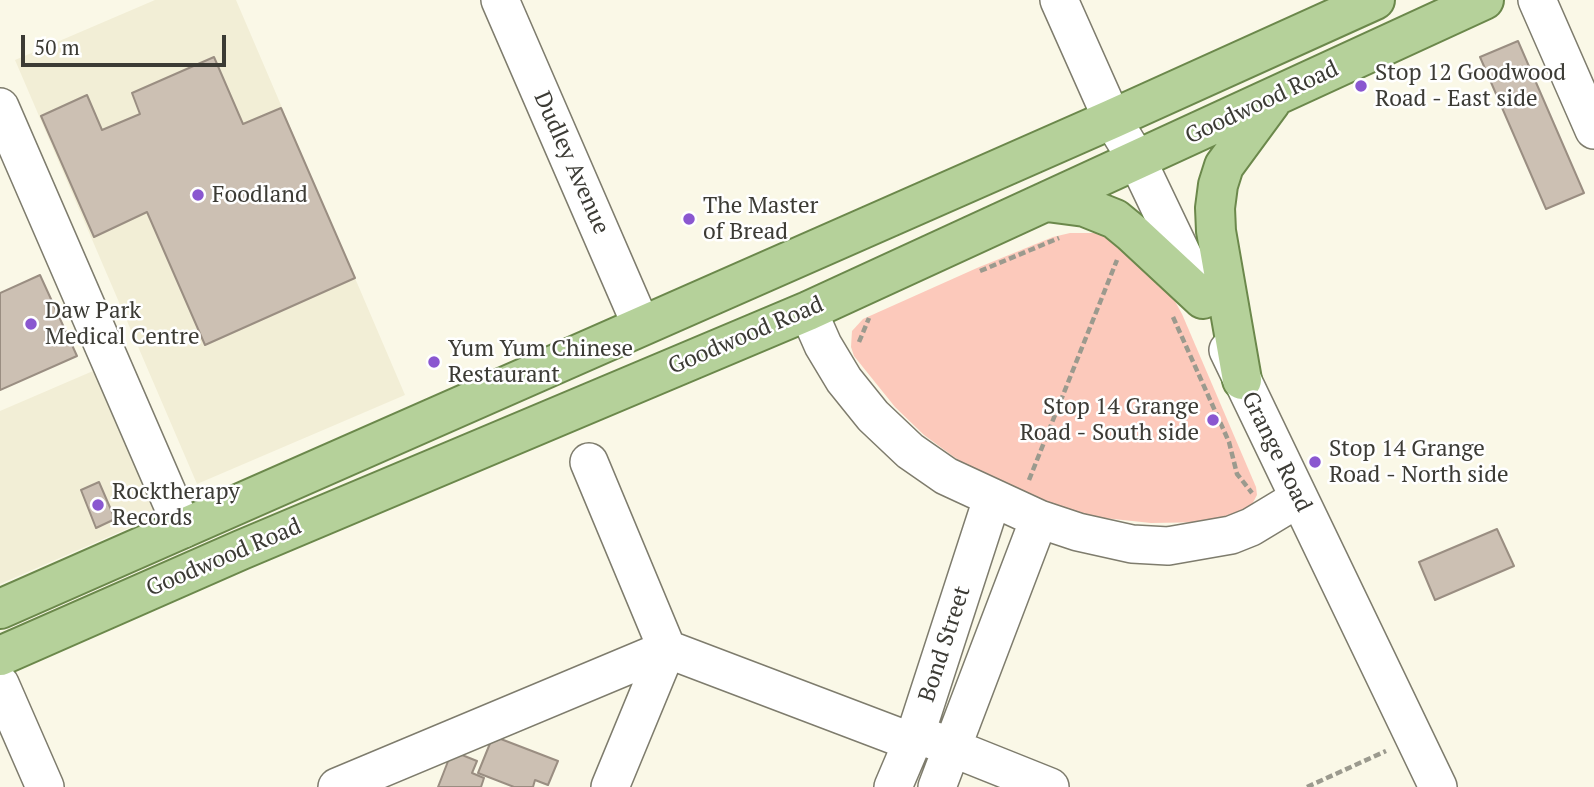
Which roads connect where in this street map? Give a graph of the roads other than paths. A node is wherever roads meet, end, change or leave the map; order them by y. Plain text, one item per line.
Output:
1 (500, 0) edge
2 (1059, 0) edge
3 (1375, 0) edge
4 (1483, 0) edge
5 (1537, 0) edge
6 (1274, 97) junction
7 (0, 107) edge
8 (1112, 119) junction
9 (1594, 130) edge
10 (1137, 160) junction
11 (1047, 202) junction
12 (1187, 306) junction
13 (808, 311) junction
14 (641, 325) junction
15 (1242, 380) junction
16 (589, 463) dead end
17 (992, 499) junction
18 (1284, 507) junction
19 (1039, 519) junction
20 (183, 529) junction
21 (242, 550) junction
22 (154, 588) junction
23 (0, 609) edge
24 (667, 649) junction
25 (0, 656) edge
26 (0, 684) edge
27 (914, 737) junction
28 (952, 748) junction
29 (45, 787) edge
30 (337, 787) edge
31 (610, 787) edge
32 (893, 787) edge
33 (937, 787) edge
34 (1050, 787) edge
35 (1438, 787) edge

1 - 14 street, Dudley Avenue
2 - 8 street, Grange Road
3 - 8 main road, Goodwood Road
4 - 6 main road, Goodwood Road
5 - 9 street
6 - 10 main road, Goodwood Road
6 - 15 main road
7 - 20 street
8 - 10 street, Grange Road
8 - 14 main road, Goodwood Road
10 - 11 main road, Goodwood Road
10 - 12 street, Grange Road
11 - 12 main road
11 - 13 main road, Goodwood Road
12 - 15 street, Grange Road
13 - 17 street
13 - 21 main road, Goodwood Road
14 - 20 main road, Goodwood Road
15 - 18 street, Grange Road
16 - 24 street
17 - 19 street
17 - 27 street, Bond Street
18 - 19 street
18 - 35 street, Grange Road
19 - 28 street, Bond Street
20 - 21 main road
20 - 22 main road
20 - 23 main road, Goodwood Road
21 - 22 main road, Goodwood Road
22 - 25 main road, Goodwood Road
24 - 27 street
24 - 30 street
24 - 31 street
26 - 29 street
27 - 28 street
27 - 32 street, Bond Street
28 - 33 street, Bond Street
28 - 34 street

